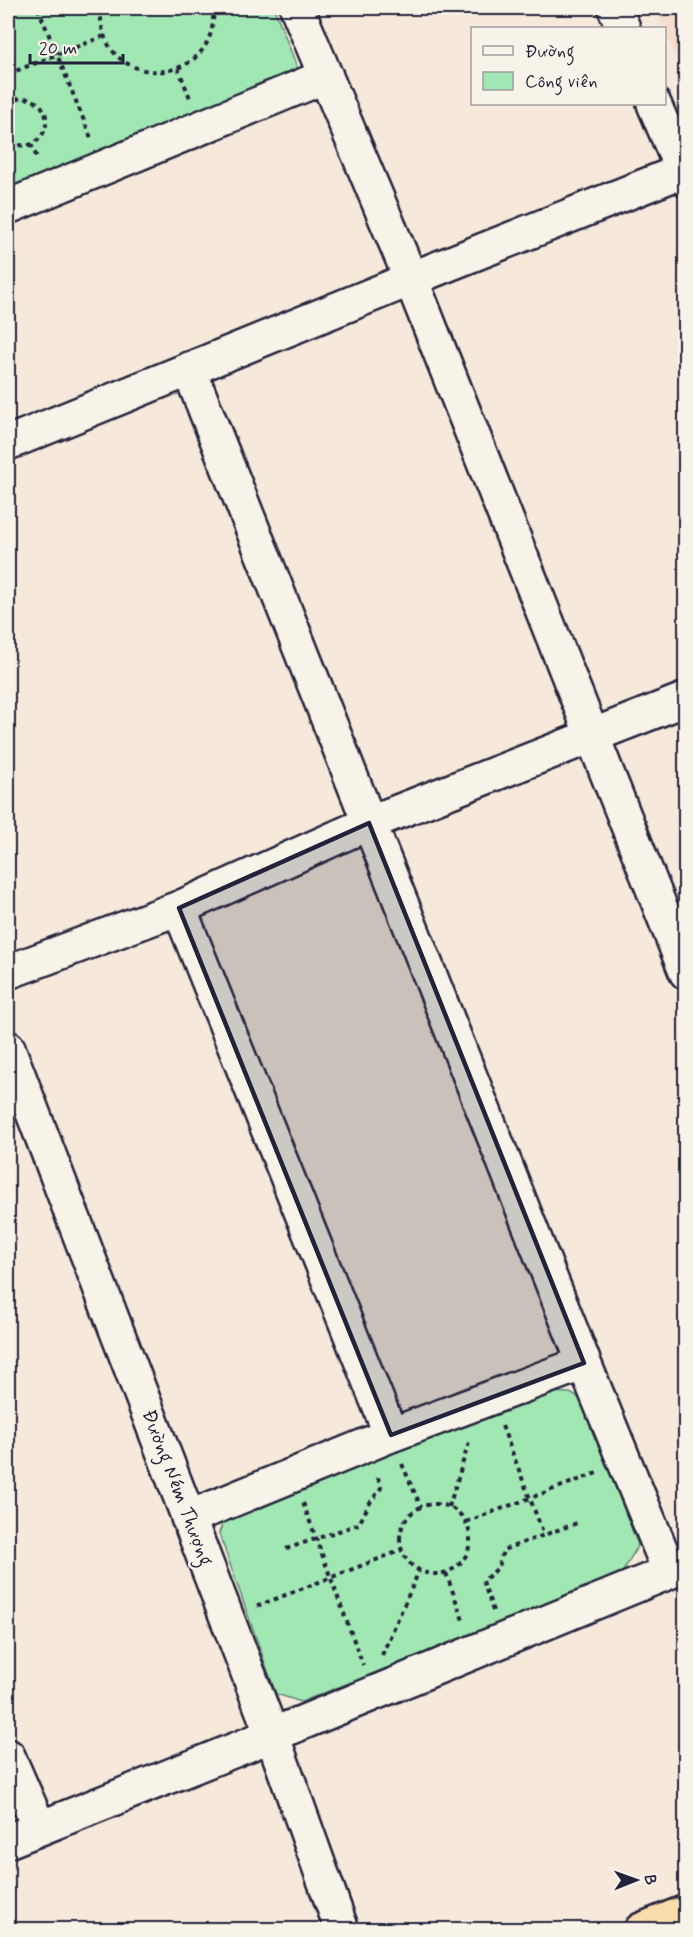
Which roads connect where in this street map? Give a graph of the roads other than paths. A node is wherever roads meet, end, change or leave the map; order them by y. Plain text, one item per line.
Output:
1 (297, 8) edge
2 (615, 8) edge
3 (623, 27) edge
4 (326, 76) junction
5 (654, 105) edge
6 (684, 175) edge
7 (8, 207) edge
8 (411, 279) junction
9 (189, 369) junction
10 (8, 443) edge
11 (686, 699) edge
12 (592, 735) junction
13 (369, 823) junction
14 (179, 908) junction
15 (8, 972) edge
16 (686, 972) edge
17 (8, 1048) edge
18 (584, 1362) junction
19 (396, 1448) junction
20 (188, 1518) junction
21 (677, 1567) edge
22 (272, 1735) junction
23 (8, 1756) edge
24 (39, 1827) junction
25 (8, 1841) edge
26 (686, 1912) edge
27 (342, 1929) edge
28 (641, 1929) edge

1 - 4 street
2 - 3 street
4 - 7 street
4 - 8 street
5 - 6 street
6 - 8 street
8 - 9 street
8 - 12 street
9 - 10 street
9 - 13 street
11 - 12 street
12 - 13 street
12 - 16 street
13 - 14 street
13 - 18 street
14 - 15 street
14 - 19 street
17 - 20 street, Đường Ném Thượng
18 - 19 street
18 - 21 street
19 - 20 street
20 - 22 street, Đường Ném Thượng
21 - 22 street
22 - 24 street
22 - 27 street, Đường Ném Thượng
23 - 24 street
24 - 25 street
26 - 28 highway

